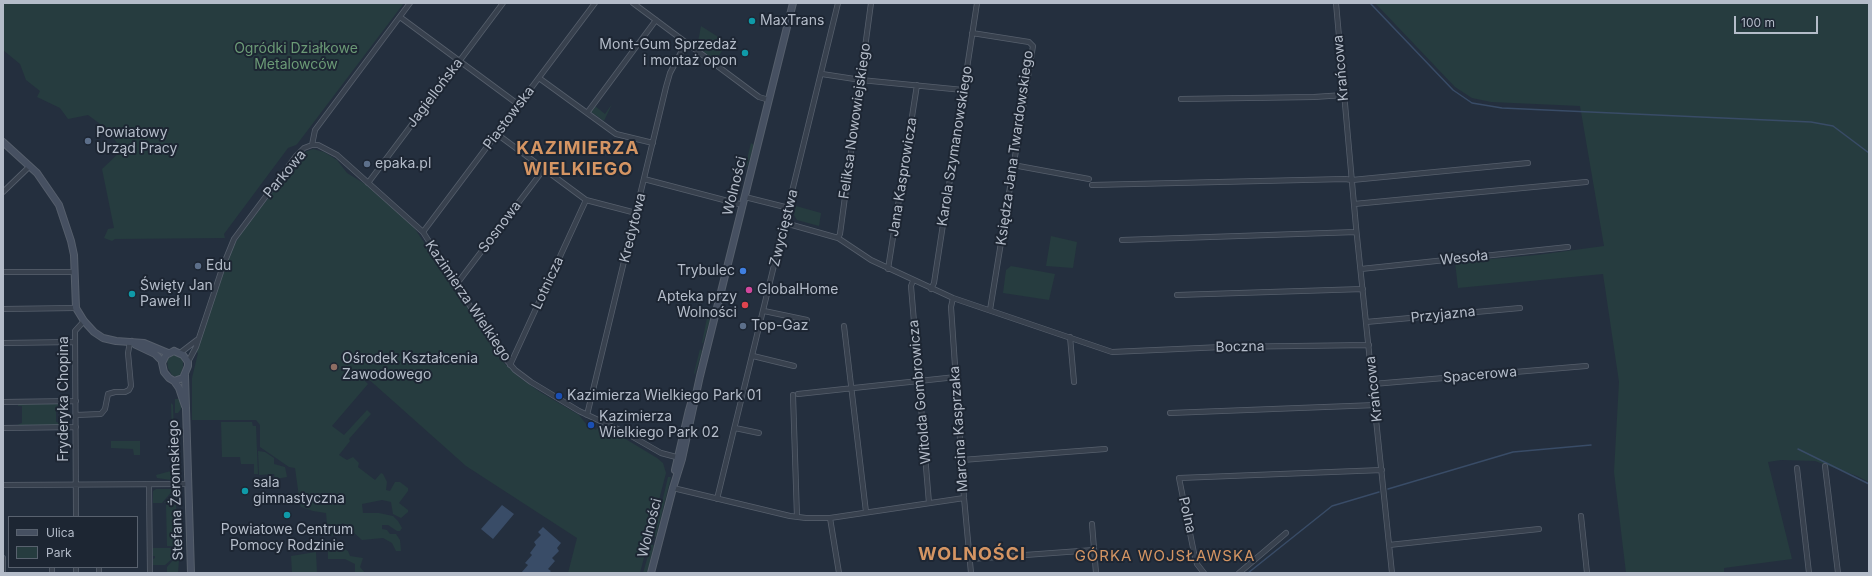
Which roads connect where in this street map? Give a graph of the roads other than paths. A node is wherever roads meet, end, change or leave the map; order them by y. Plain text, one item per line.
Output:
1 (410, 3) edge
2 (503, 3) edge
3 (594, 3) edge
4 (633, 3) edge
5 (793, 3) edge
6 (838, 3) edge
7 (871, 3) edge
8 (977, 3) edge
9 (1336, 3) edge
10 (400, 17) junction
11 (656, 20) junction
12 (972, 32) junction
13 (686, 43) junction
14 (459, 61) junction
15 (822, 74) junction
16 (540, 78) junction
17 (861, 80) junction
18 (917, 85) junction
19 (963, 90) junction
20 (1344, 95) junction
21 (1181, 99) dead end
22 (769, 100) junction
23 (519, 105) junction
24 (587, 113) junction
25 (497, 134) junction
26 (3, 142) edge
27 (653, 144) junction
28 (312, 145) junction
29 (1528, 164) dead end
30 (1014, 165) junction
31 (30, 166) junction
32 (544, 169) junction
33 (644, 179) junction
34 (1090, 179) dead end
35 (1352, 180) junction
36 (1586, 182) dead end
37 (368, 183) junction
38 (1092, 184) dead end
39 (3, 192) edge
40 (745, 197) junction
41 (586, 200) junction
42 (1354, 204) junction
43 (743, 205) junction
44 (789, 208) junction
45 (636, 213) junction
46 (785, 223) junction
47 (423, 232) junction
48 (1356, 232) junction
49 (838, 238) junction
50 (1122, 240) dead end
51 (1568, 247) dead end
52 (888, 269) junction
53 (1360, 269) junction
54 (3, 272) edge
55 (74, 272) junction
56 (913, 280) junction
57 (456, 285) junction
58 (931, 289) junction
59 (1363, 289) junction
60 (1178, 295) dead end
61 (953, 298) junction
62 (76, 308) junction
63 (1520, 308) dead end
64 (3, 309) edge
65 (990, 310) junction
66 (764, 311) junction
67 (807, 320) dead end
68 (84, 321) junction
69 (1366, 322) junction
70 (844, 326) dead end
71 (1070, 337) junction
72 (197, 340) junction
73 (3, 342) edge
74 (75, 342) junction
75 (131, 342) junction
76 (1369, 345) junction
77 (168, 353) junction
78 (180, 353) junction
79 (753, 356) junction
80 (162, 361) junction
81 (188, 362) junction
82 (510, 365) junction
83 (794, 366) dead end
84 (1586, 366) dead end
85 (185, 375) junction
86 (956, 377) junction
87 (920, 380) junction
88 (174, 381) junction
89 (1074, 382) dead end
90 (1373, 384) junction
91 (851, 388) junction
92 (76, 401) junction
93 (3, 402) edge
94 (1376, 405) junction
95 (185, 406) junction
96 (1170, 413) dead end
97 (76, 415) junction
98 (587, 415) junction
99 (76, 427) junction
100 (3, 428) edge
101 (735, 428) junction
102 (759, 434) dead end
103 (1105, 449) dead end
104 (680, 458) junction
105 (962, 460) junction
106 (1825, 466) dead end
107 (1797, 468) dead end
108 (1382, 470) junction
109 (149, 484) junction
110 (187, 484) junction
111 (3, 485) edge
112 (76, 485) junction
113 (672, 488) junction
114 (717, 498) junction
115 (964, 498) junction
116 (929, 503) junction
117 (866, 512) junction
118 (76, 516) edge
119 (1581, 516) dead end
120 (798, 518) junction
121 (830, 518) junction
122 (1092, 524) dead end
123 (1539, 529) dead end
124 (1286, 533) dead end
125 (1390, 545) junction
126 (1094, 550) junction
127 (3, 558) edge
128 (970, 559) junction
129 (3, 573) edge
130 (150, 573) edge
131 (192, 573) edge
132 (651, 573) edge
133 (839, 573) edge
134 (971, 573) edge
135 (1096, 573) edge
136 (1204, 573) edge
137 (1239, 573) edge
138 (1392, 573) edge
139 (1587, 573) edge
140 (1809, 573) edge
141 (1838, 573) edge

1 - 10 street, Parkowa
2 - 14 street, Jagiellońska
3 - 16 street, Piastowska
4 - 11 street
5 - 22 street, Wolności
6 - 15 street, Zwycięstwa
7 - 17 street, Feliksa Nowowiejskiego
8 - 12 street, Karola Szymanowskiego
9 - 20 street, Krańcowa
10 - 14 street
10 - 28 street, Parkowa
11 - 13 street
11 - 24 street
12 - 19 street, Karola Szymanowskiego
12 - 30 street, Księdza Jana Twardowskiego
13 - 22 street
13 - 27 street, Kredytowa
14 - 23 street
14 - 37 street, Jagiellońska
15 - 17 street
15 - 44 street, Zwycięstwa
16 - 23 street, Piastowska
16 - 24 street
17 - 18 street
17 - 49 street, Feliksa Nowowiejskiego
18 - 19 street
18 - 52 street, Jana Kasprowicza
19 - 58 street, Karola Szymanowskiego
20 - 21 street
20 - 35 street, Krańcowa
22 - 40 street, Wolności
23 - 25 street, Piastowska
24 - 27 street
25 - 32 street
25 - 47 street, Piastowska
26 - 31 street, Fryderyka Chopina
27 - 33 street, Kredytowa
28 - 37 street, Kazimierza Wielkiego
28 - 72 street, Parkowa
29 - 35 street
30 - 34 street
30 - 65 street, Księdza Jana Twardowskiego
31 - 39 street
31 - 55 street, Fryderyka Chopina
32 - 41 street
32 - 57 street, Sosnowa
33 - 43 street
33 - 45 street, Kredytowa
35 - 38 street
35 - 42 street, Krańcowa
36 - 42 street
37 - 47 street, Kazimierza Wielkiego
40 - 43 street, Wolności
40 - 44 street
41 - 45 street
41 - 82 street, Lotnicza
42 - 48 street, Krańcowa
43 - 104 street, Wolności
44 - 46 street, Zwycięstwa
45 - 98 street, Kredytowa
46 - 49 street
46 - 66 street, Zwycięstwa
47 - 57 street, Kazimierza Wielkiego
48 - 50 street
48 - 53 street, Krańcowa
49 - 52 street
51 - 53 street, Wesoła
52 - 56 street
53 - 59 street, Krańcowa
54 - 55 street
55 - 62 street, Fryderyka Chopina
56 - 58 street
56 - 87 street, Witolda Gombrowicza
57 - 82 street, Kazimierza Wielkiego
58 - 61 street
59 - 60 street
59 - 69 street, Krańcowa
61 - 65 street
61 - 86 street, Marcina Kasprzaka
62 - 64 street
62 - 68 street, Fryderyka Chopina
63 - 69 street, Przyjazna
65 - 71 street
66 - 67 street
66 - 79 street, Zwycięstwa
68 - 74 street, Fryderyka Chopina
68 - 75 street
69 - 76 street, Krańcowa
70 - 91 street
71 - 76 street, Boczna
71 - 89 street
72 - 78 street
72 - 81 street, Parkowa
73 - 74 street
74 - 92 street, Fryderyka Chopina
75 - 77 street
75 - 80 street
75 - 97 street
76 - 90 street, Krańcowa
77 - 78 street
77 - 80 street
78 - 81 street
79 - 83 street
79 - 101 street, Zwycięstwa
80 - 88 street
81 - 85 street
82 - 98 street, Kazimierza Wielkiego
84 - 90 street, Spacerowa
85 - 88 street
85 - 95 street, Stefana Żeromskiego
86 - 87 street
86 - 105 street, Marcina Kasprzaka
87 - 91 street
87 - 116 street, Witolda Gombrowicza
88 - 95 street, Stefana Żeromskiego
90 - 94 street, Krańcowa
91 - 117 street
91 - 120 street
92 - 93 street
92 - 97 street, Fryderyka Chopina
94 - 96 street
94 - 108 street, Krańcowa
95 - 110 street, Stefana Żeromskiego
97 - 99 street, Fryderyka Chopina
98 - 104 street, Kazimierza Wielkiego
99 - 100 street
99 - 112 street, Fryderyka Chopina
101 - 102 street
101 - 114 street, Zwycięstwa
103 - 105 street
104 - 113 street, Wolności
105 - 115 street, Marcina Kasprzaka
106 - 141 street
107 - 140 street
108 - 125 street, Krańcowa
108 - 136 street, Polna
109 - 110 street
109 - 112 street
109 - 130 street
110 - 131 street, Stefana Żeromskiego
111 - 112 street
112 - 118 street, Fryderyka Chopina
113 - 114 street
113 - 132 street, Wolności
114 - 120 street
115 - 116 street
115 - 128 street, Marcina Kasprzaka
116 - 117 street
117 - 121 street
119 - 139 street
120 - 121 street
121 - 133 street
122 - 126 street
123 - 125 street
124 - 137 street
125 - 138 street, Krańcowa
126 - 128 street
126 - 135 street
127 - 129 street
128 - 134 street, Marcina Kasprzaka

